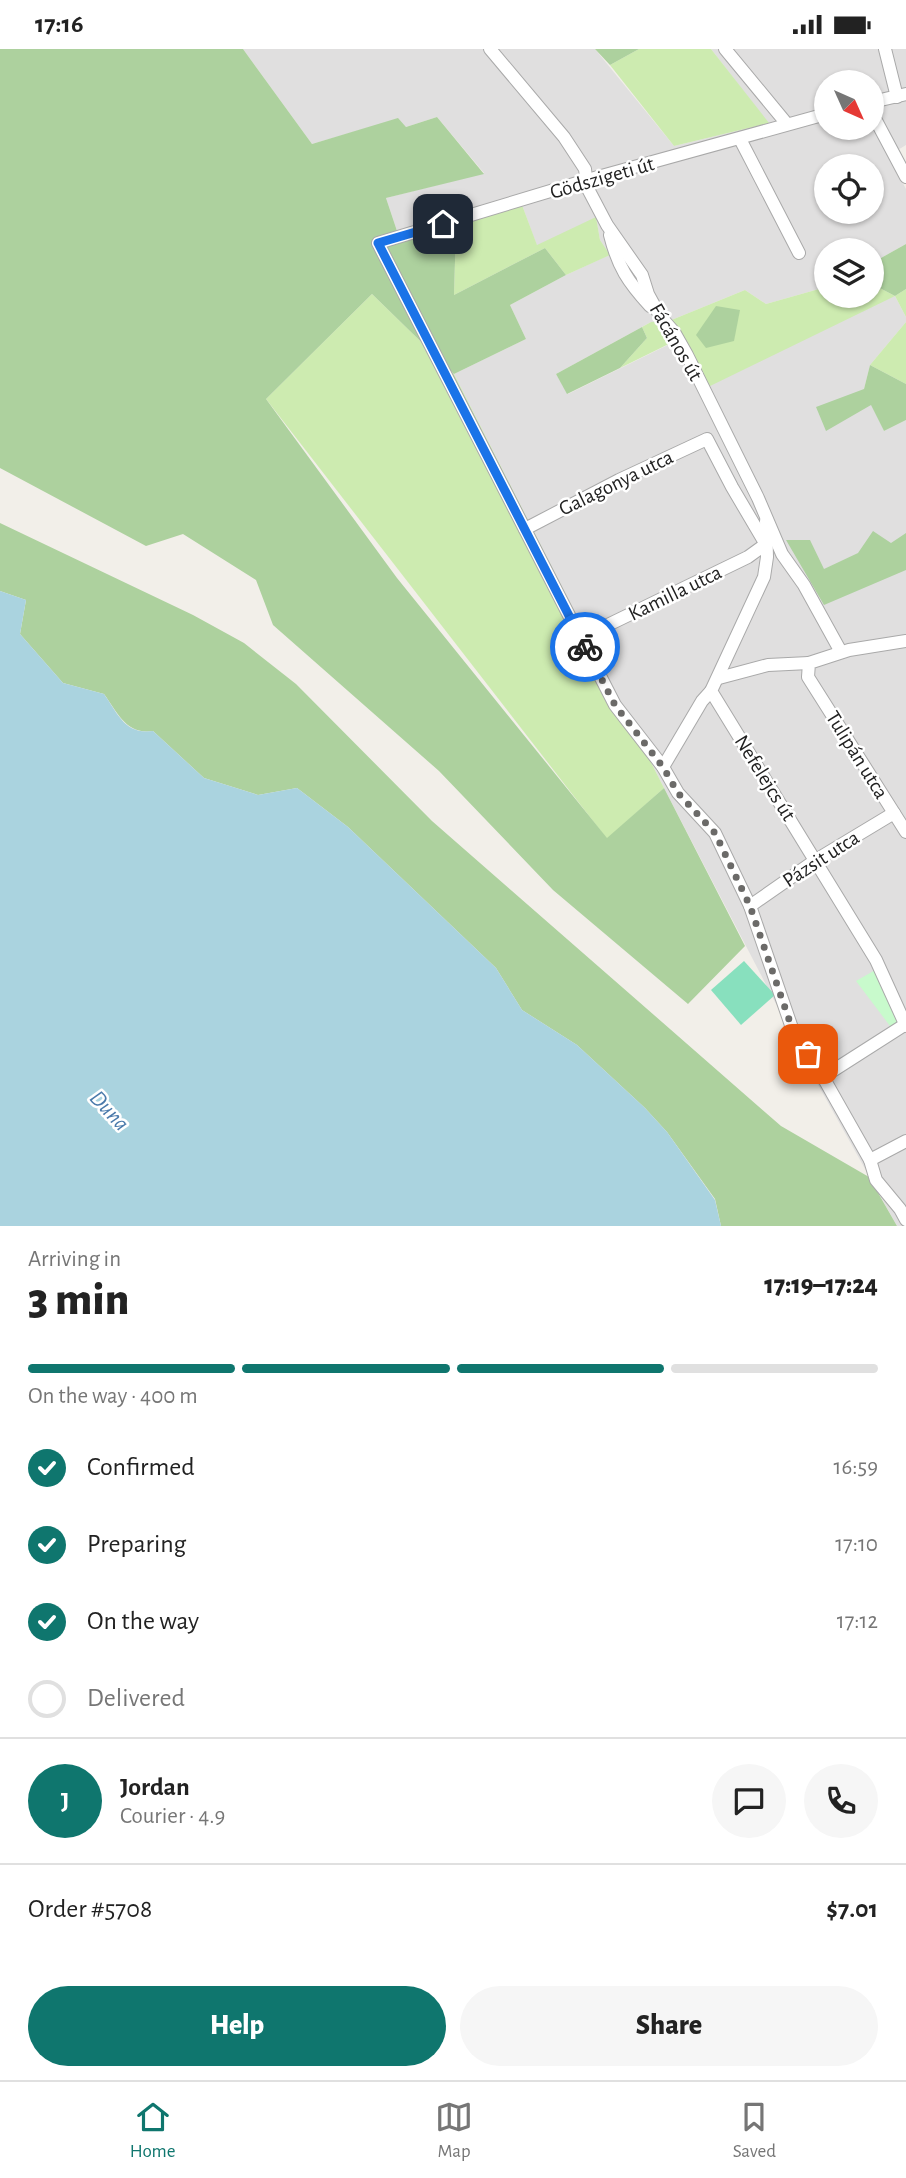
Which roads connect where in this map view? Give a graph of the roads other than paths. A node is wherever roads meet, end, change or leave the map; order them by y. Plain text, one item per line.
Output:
1 (490, 49) edge
2 (725, 49) edge
3 (885, 49) edge
4 (901, 95) edge
5 (814, 117) edge
6 (787, 124) junction
7 (884, 136) edge
8 (740, 139) junction
9 (906, 177) edge
10 (587, 180) junction
11 (799, 253) dead end
12 (766, 519) junction
13 (525, 529) junction
14 (766, 544) junction
15 (782, 554) junction
16 (581, 638) junction
17 (906, 641) edge
18 (841, 652) junction
19 (809, 663) junction
20 (719, 678) junction
21 (711, 691) junction
22 (663, 767) junction
23 (894, 813) junction
24 (906, 832) edge
25 (816, 860) junction
26 (750, 906) junction
27 (906, 1025) edge
28 (823, 1077) junction
29 (906, 1141) edge
30 (870, 1160) junction
31 (906, 1220) edge

1 - 10 street, Fácános út
2 - 6 street
3 - 4 street
5 - 6 street, Gödszigeti út
6 - 8 street, Gödszigeti út
7 - 9 street
8 - 10 street, Gödszigeti út
8 - 11 street
10 - 12 street, Fácános út
10 - 13 street, Gödszigeti út
12 - 14 street
12 - 15 street, Fácános út
13 - 14 street, Galagonya utca
13 - 16 street
14 - 15 street
14 - 16 street, Kamilla utca
14 - 20 street
15 - 18 street, Fácános út
16 - 22 street
17 - 18 street
18 - 19 street
19 - 20 street
19 - 23 street, Tulipán utca
20 - 21 street
21 - 22 street
21 - 25 street, Nefelejcs út
22 - 26 street
23 - 24 street, Tulipán utca
23 - 25 street, Pázsit utca
25 - 26 street, Pázsit utca
25 - 27 street, Nefelejcs út
26 - 28 street
27 - 28 street
28 - 30 street
29 - 30 street
30 - 31 street

